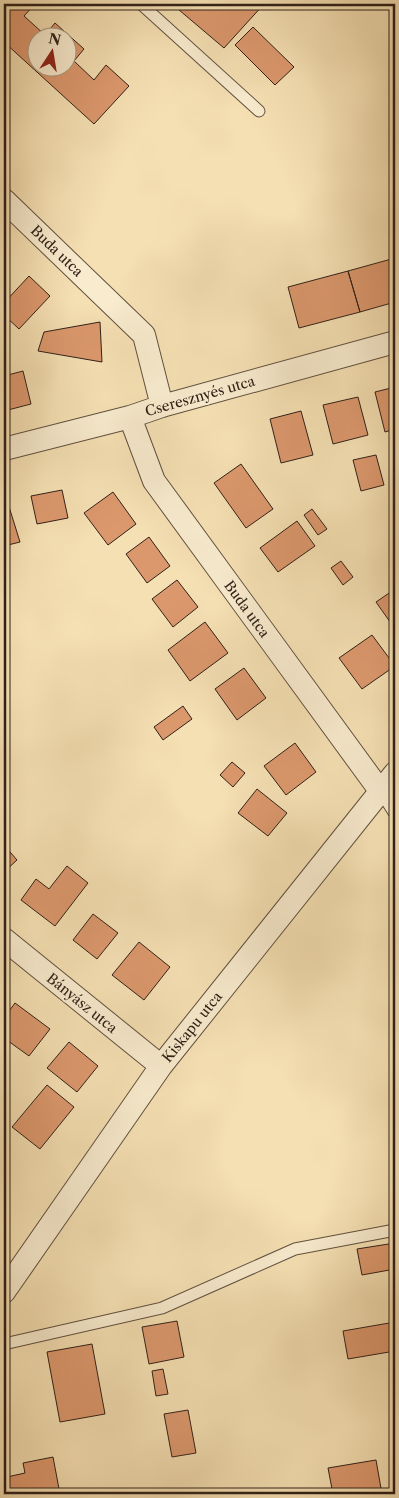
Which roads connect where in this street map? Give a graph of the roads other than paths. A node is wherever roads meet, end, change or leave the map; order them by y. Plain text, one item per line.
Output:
1 (141, 4) edge
2 (259, 111) dead end
3 (4, 200) edge
4 (395, 342) edge
5 (162, 406) junction
6 (130, 416) junction
7 (4, 449) edge
8 (395, 773) edge
9 (381, 792) junction
10 (395, 814) edge
11 (4, 939) edge
12 (161, 1066) junction
13 (395, 1230) edge
14 (4, 1292) edge
15 (4, 1344) edge

1 - 2 lane
3 - 5 street, Buda utca
4 - 5 street, Cseresznyés utca
5 - 6 street, Cseresznyés utca
6 - 7 street, Cseresznyés utca
6 - 9 street, Buda utca
8 - 9 street, Kiskapu utca
9 - 10 lane
9 - 12 street, Kiskapu utca
11 - 12 street, Bányász utca
12 - 14 street, Kiskapu utca
13 - 15 lane

